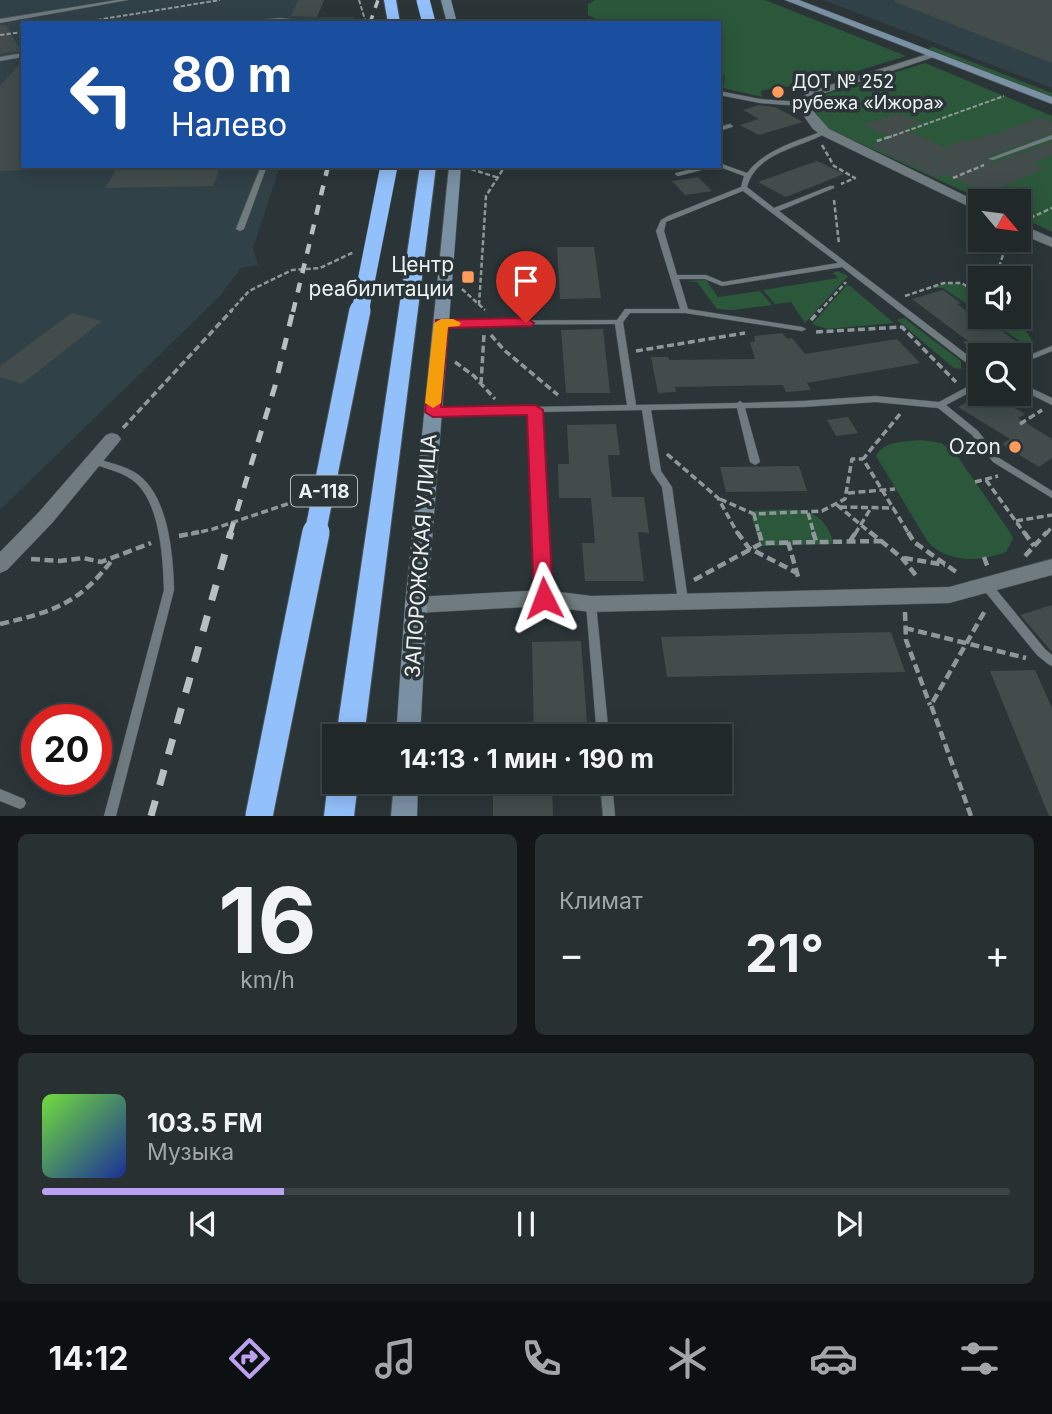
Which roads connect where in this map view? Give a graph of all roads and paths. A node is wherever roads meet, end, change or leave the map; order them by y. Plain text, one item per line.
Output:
1 (126, 0) edge
2 (220, 0) edge
3 (359, 0) edge
4 (390, 0) edge
5 (423, 0) edge
6 (446, 0) edge
7 (790, 0) edge
8 (0, 21) edge
9 (90, 21) edge
10 (253, 21) edge
11 (304, 21) edge
12 (365, 21) edge
13 (394, 21) edge
14 (428, 21) edge
15 (452, 21) edge
16 (21, 32) edge
17 (0, 35) edge
18 (21, 55) edge
19 (932, 56) junction
20 (0, 59) edge
21 (862, 78) junction
22 (882, 87) dead end
23 (721, 93) edge
24 (1004, 96) dead end
25 (1052, 101) edge
26 (801, 104) junction
27 (730, 126) dead end
28 (721, 128) edge
29 (825, 132) junction
30 (1052, 136) edge
31 (858, 148) junction
32 (991, 159) joint
33 (721, 166) edge
34 (263, 168) edge
35 (389, 168) edge
36 (428, 168) edge
37 (462, 168) edge
38 (465, 168) edge
39 (504, 168) edge
40 (705, 168) edge
41 (678, 174) dead end
42 (746, 175) junction
43 (499, 178) junction
44 (943, 182) dead end
45 (832, 187) dead end
46 (744, 188) junction
47 (968, 202) edge
48 (1052, 208) edge
49 (773, 211) junction
50 (1031, 218) edge
51 (240, 229) dead end
52 (1031, 229) edge
53 (1052, 243) edge
54 (358, 250) dead end
55 (841, 265) junction
56 (854, 274) junction
57 (676, 277) junction
58 (461, 287) dead end
59 (968, 287) edge
60 (889, 301) junction
61 (479, 305) junction
62 (685, 312) junction
63 (489, 313) dead end
64 (619, 321) junction
65 (441, 323) junction
66 (774, 325) junction
67 (802, 329) junction
68 (1052, 348) edge
69 (624, 353) junction
70 (1031, 357) edge
71 (968, 359) edge
72 (455, 362) dead end
73 (481, 384) junction
74 (968, 389) edge
75 (965, 391) junction
76 (1031, 391) edge
77 (911, 401) junction
78 (1052, 403) edge
79 (740, 404) junction
80 (940, 405) junction
81 (632, 407) junction
82 (646, 407) junction
83 (582, 409) junction
84 (509, 410) junction
85 (535, 410) junction
86 (433, 412) junction
87 (1020, 424) dead end
88 (112, 439) joint
89 (653, 447) junction
90 (863, 458) junction
91 (996, 460) junction
92 (93, 461) junction
93 (755, 462) dead end
94 (986, 480) junction
95 (975, 482) dead end
96 (895, 489) dead end
97 (883, 491) junction
98 (848, 493) junction
99 (1052, 495) edge
100 (718, 498) junction
101 (838, 506) junction
102 (871, 508) junction
103 (894, 508) junction
104 (808, 513) junction
105 (754, 514) junction
106 (1052, 515) edge
107 (1016, 521) junction
108 (861, 524) junction
109 (1052, 527) edge
110 (850, 541) junction
111 (882, 541) junction
112 (788, 542) junction
113 (817, 542) junction
114 (762, 543) junction
115 (1034, 546) junction
116 (749, 548) junction
117 (902, 558) junction
118 (113, 559) dead end
119 (0, 565) edge
120 (948, 566) junction
121 (1052, 567) edge
122 (797, 573) junction
123 (1015, 577) junction
124 (986, 589) junction
125 (682, 594) junction
126 (932, 595) junction
127 (905, 596) junction
128 (544, 598) junction
129 (805, 599) junction
130 (591, 604) junction
131 (416, 605) junction
132 (0, 624) edge
133 (905, 628) junction
134 (965, 645) junction
135 (1040, 661) dead end
136 (1052, 661) edge
137 (931, 705) junction
138 (352, 724) edge
139 (409, 724) edge
140 (602, 724) edge
141 (342, 794) edge
142 (405, 794) edge
143 (607, 794) edge
144 (0, 795) edge
145 (20, 803) dead end
146 (110, 816) edge
147 (259, 816) edge
148 (339, 816) edge
149 (404, 816) edge
150 (609, 816) edge
151 (971, 816) edge

1 - 8 lane
2 - 9 path
3 - 12 path
4 - 13 highway
5 - 14 highway, bridge
6 - 15 street
7 - 19 street
10 - 11 lane
16 - 17 path
18 - 20 lane
19 - 21 street
19 - 25 street
21 - 22 lane
21 - 26 street
23 - 26 lane
24 - 31 path
26 - 29 street
27 - 28 lane
29 - 31 street
29 - 42 lane
30 - 32 lane
31 - 47 street
32 - 44 path
33 - 42 lane
34 - 51 lane
35 - 147 highway, А-118, bridge
36 - 138 highway, А-118
37 - 65 street, ЗАПОРОЖСКАЯ УЛИЦА
38 - 43 path
39 - 43 path
40 - 41 lane
42 - 46 lane
43 - 61 path
45 - 49 lane
46 - 49 lane
46 - 57 lane
48 - 50 path
49 - 55 lane
52 - 53 street
54 - 88 path
55 - 56 lane
55 - 57 lane
56 - 60 lane
56 - 67 path
57 - 62 lane
58 - 61 path
59 - 60 path
60 - 71 lane
61 - 63 path
62 - 64 lane
62 - 66 lane
64 - 65 lane
64 - 69 lane
65 - 86 street, ЗАПОРОЖСКАЯ УЛИЦА
66 - 67 lane
66 - 69 path
67 - 75 path
68 - 70 lane
69 - 81 lane
72 - 73 path
73 - 83 path
73 - 84 path
74 - 75 lane
75 - 80 lane
76 - 78 lane
77 - 79 lane
77 - 80 lane
77 - 90 path
78 - 87 path
79 - 82 lane
79 - 93 lane
80 - 91 lane
81 - 82 lane
81 - 83 lane
82 - 89 lane
83 - 85 lane
84 - 85 lane
84 - 86 lane
85 - 128 lane
86 - 131 street, ЗАПОРОЖСКАЯ УЛИЦА
88 - 92 street
89 - 100 path
89 - 125 lane
90 - 97 path
90 - 98 path
91 - 94 path
91 - 99 lane
92 - 119 street
92 - 146 lane
94 - 95 path
94 - 107 path
96 - 97 path
97 - 98 path
97 - 103 path
98 - 101 path
100 - 105 path
100 - 116 path
101 - 102 path
101 - 104 path
101 - 108 path
102 - 103 path
102 - 108 path
103 - 120 path
104 - 105 path
104 - 113 path
105 - 114 path
106 - 107 path
107 - 115 path
108 - 110 path
108 - 111 path
109 - 115 path
110 - 111 path
110 - 113 path
111 - 117 path
112 - 113 path
112 - 114 path
112 - 122 path
114 - 116 path
115 - 123 path
116 - 122 path
116 - 125 path
117 - 120 path
117 - 126 path
118 - 132 path
120 - 124 path
121 - 123 street
122 - 129 path
123 - 124 street
124 - 126 street
124 - 134 path
124 - 136 lane
125 - 129 street
125 - 130 street
126 - 127 street
127 - 129 street
127 - 133 path
128 - 130 street
128 - 131 street
130 - 140 lane
131 - 139 street, ЗАПОРОЖСКАЯ УЛИЦА
133 - 134 path
133 - 137 path
134 - 135 path
134 - 137 path
137 - 151 path
141 - 148 highway
142 - 149 street
143 - 150 lane
144 - 145 lane

